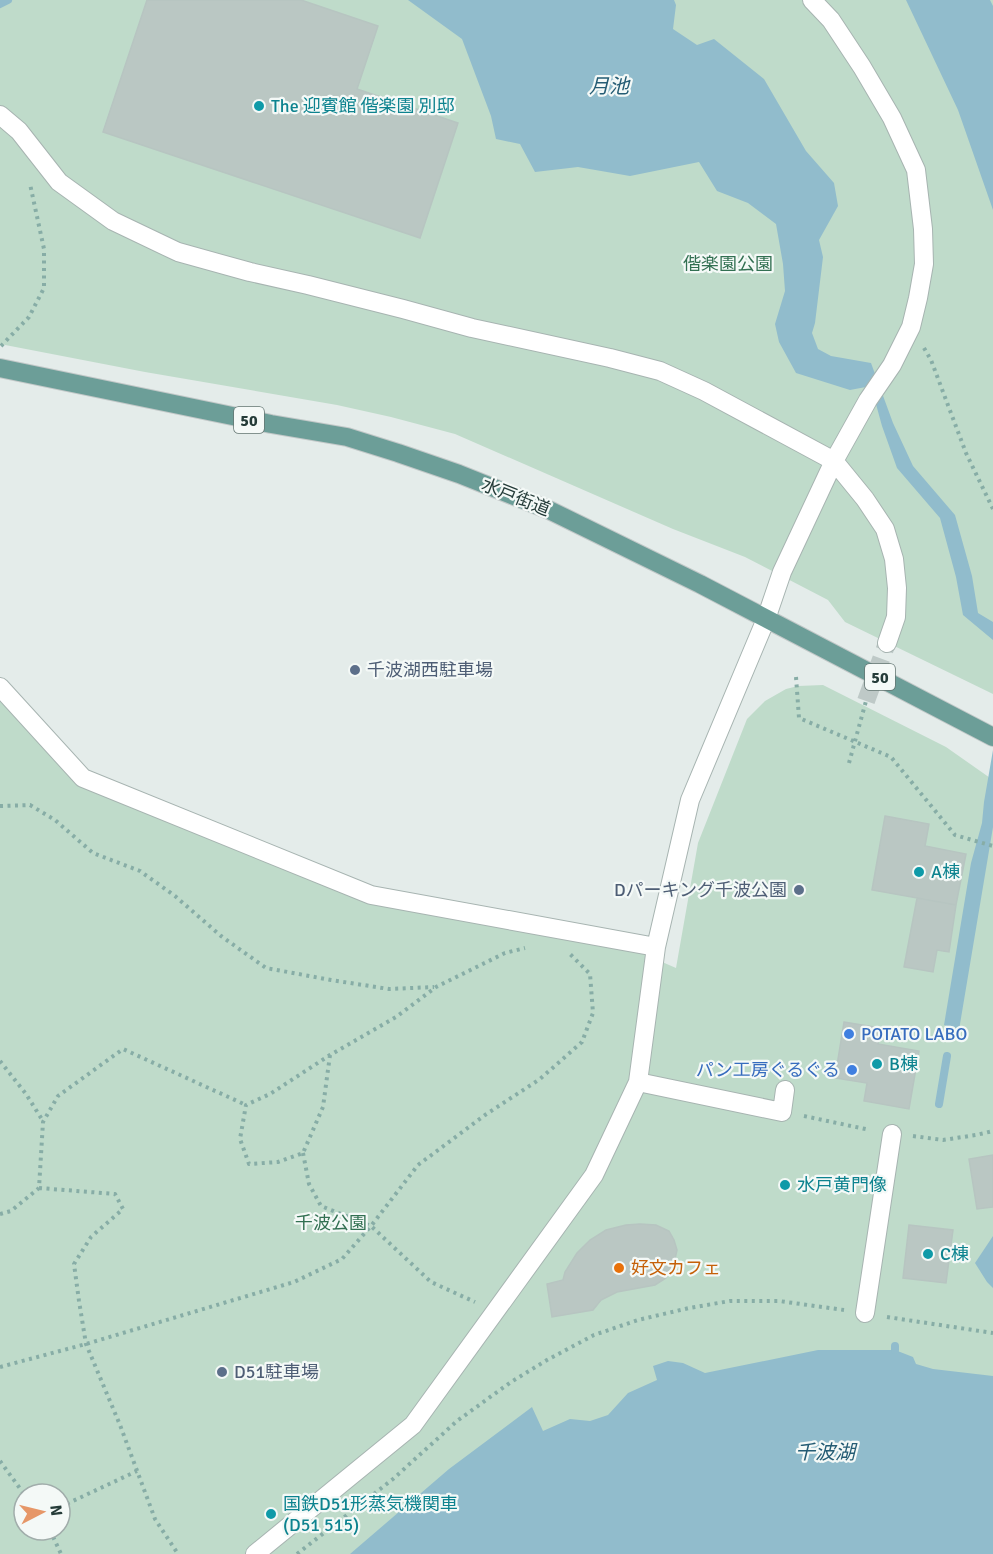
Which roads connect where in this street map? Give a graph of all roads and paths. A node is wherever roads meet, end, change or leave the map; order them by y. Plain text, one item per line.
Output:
1 (812, 0) edge
2 (0, 115) edge
3 (30, 182) dead end
4 (911, 327) junction
5 (0, 348) edge
6 (0, 368) edge
7 (834, 460) junction
8 (993, 509) edge
9 (766, 619) junction
10 (887, 643) tunnel mouth
11 (796, 677) dead end
12 (0, 687) edge
13 (866, 700) tunnel mouth
14 (993, 737) edge
15 (855, 742) junction
16 (849, 764) dead end
17 (0, 806) edge
18 (993, 846) edge
19 (528, 947) dead end
20 (656, 947) junction
21 (568, 953) dead end
22 (436, 987) junction
23 (330, 1055) junction
24 (0, 1061) edge
25 (638, 1082) junction
26 (785, 1090) dead end
27 (246, 1105) junction
28 (782, 1112) junction
29 (43, 1122) junction
30 (993, 1131) edge
31 (892, 1134) junction
32 (303, 1153) junction
33 (39, 1188) junction
34 (0, 1214) edge
35 (371, 1226) junction
36 (494, 1311) junction
37 (866, 1313) junction
38 (993, 1333) edge
39 (86, 1344) junction
40 (0, 1367) edge
41 (0, 1461) edge
42 (137, 1471) junction
43 (15, 1482) edge
44 (72, 1501) edge
45 (178, 1554) edge
46 (255, 1554) edge
47 (297, 1554) edge

1 - 4 street
2 - 7 street
3 - 5 path
4 - 7 street
4 - 8 path
6 - 9 main road, 水戸街道 / 50
7 - 9 street
7 - 10 street
9 - 14 main road, 水戸街道 / 50
9 - 20 street
11 - 15 path
12 - 20 street
13 - 15 path
15 - 16 path
15 - 18 path
17 - 22 path
19 - 22 path
20 - 25 street
21 - 35 path
22 - 23 path
23 - 27 path
23 - 32 path
24 - 29 path
25 - 28 street
25 - 36 street
26 - 28 street
27 - 29 path
27 - 32 path
28 - 31 path
29 - 33 path
30 - 31 path
31 - 37 street
32 - 35 path
33 - 34 path
33 - 39 path
35 - 36 path
35 - 39 path
36 - 46 street
37 - 38 path
37 - 47 path
39 - 40 path
39 - 42 path
41 - 43 path
42 - 44 path
42 - 45 path

